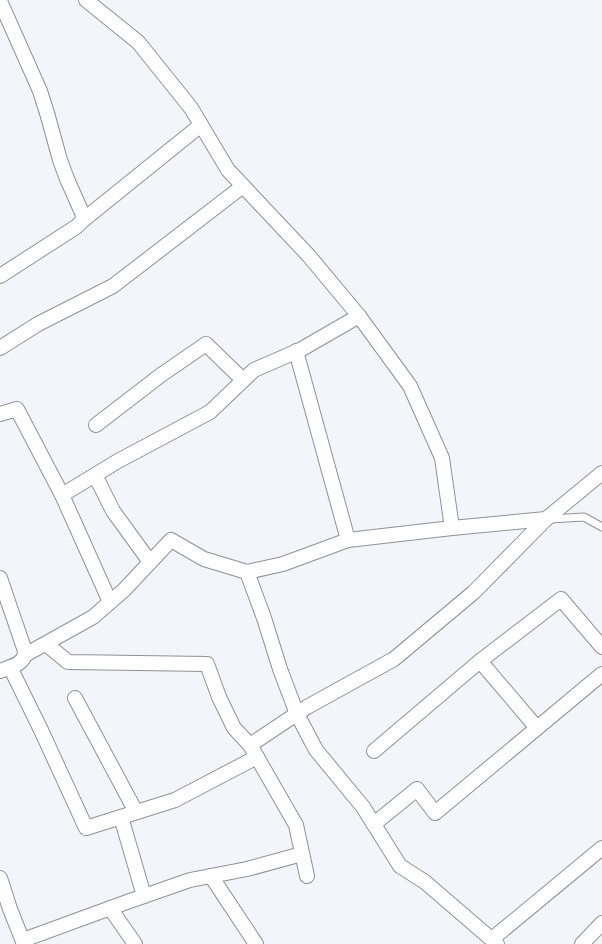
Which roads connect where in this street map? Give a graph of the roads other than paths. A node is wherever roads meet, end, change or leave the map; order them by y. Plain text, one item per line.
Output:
1 (86, 0) edge
2 (0, 1) edge
3 (201, 125) junction
4 (243, 186) junction
5 (82, 221) junction
6 (0, 276) edge
7 (359, 316) junction
8 (0, 348) edge
9 (296, 351) junction
10 (243, 380) junction
11 (0, 414) edge
12 (96, 425) dead end
13 (602, 473) edge
14 (95, 475) junction
15 (62, 495) junction
16 (546, 519) junction
17 (602, 527) edge
18 (452, 528) junction
19 (348, 540) junction
20 (150, 562) junction
21 (246, 572) junction
22 (0, 578) edge
23 (110, 602) junction
24 (46, 644) junction
25 (602, 647) edge
26 (25, 655) junction
27 (480, 661) junction
28 (5, 669) edge
29 (602, 674) edge
30 (75, 698) dead end
31 (297, 714) junction
32 (537, 728) junction
33 (253, 751) junction
34 (374, 751) dead end
35 (136, 812) junction
36 (121, 817) junction
37 (374, 824) junction
38 (602, 848) edge
39 (302, 854) junction
40 (211, 876) junction
41 (307, 876) dead end
42 (0, 878) edge
43 (144, 896) junction
44 (110, 908) junction
45 (602, 923) edge
46 (24, 942) edge
47 (494, 942) edge
48 (135, 944) edge
49 (256, 944) edge
50 (582, 944) edge

1 - 3 street
2 - 5 street
3 - 4 street
3 - 5 street
4 - 7 street
4 - 8 street
5 - 6 street
7 - 9 street
7 - 18 street
9 - 10 street
9 - 19 street
10 - 12 street
10 - 14 street
11 - 15 street
13 - 16 street
14 - 15 street
14 - 20 street
15 - 23 street
16 - 17 lane
16 - 18 street
16 - 31 street
18 - 19 street
19 - 21 street
20 - 21 street
20 - 23 street
21 - 31 street
22 - 26 street
23 - 24 street
24 - 26 street
24 - 33 street
25 - 27 street
26 - 28 street
27 - 32 street
27 - 34 street
28 - 36 street
29 - 32 street
30 - 35 street
31 - 33 street
31 - 37 street
32 - 37 street
33 - 35 street
33 - 39 street
35 - 36 street
36 - 43 street
37 - 47 street
38 - 47 street
39 - 40 street
39 - 41 street
40 - 43 street
40 - 49 street
42 - 46 street
43 - 44 street
44 - 46 street
44 - 48 street
45 - 50 street

